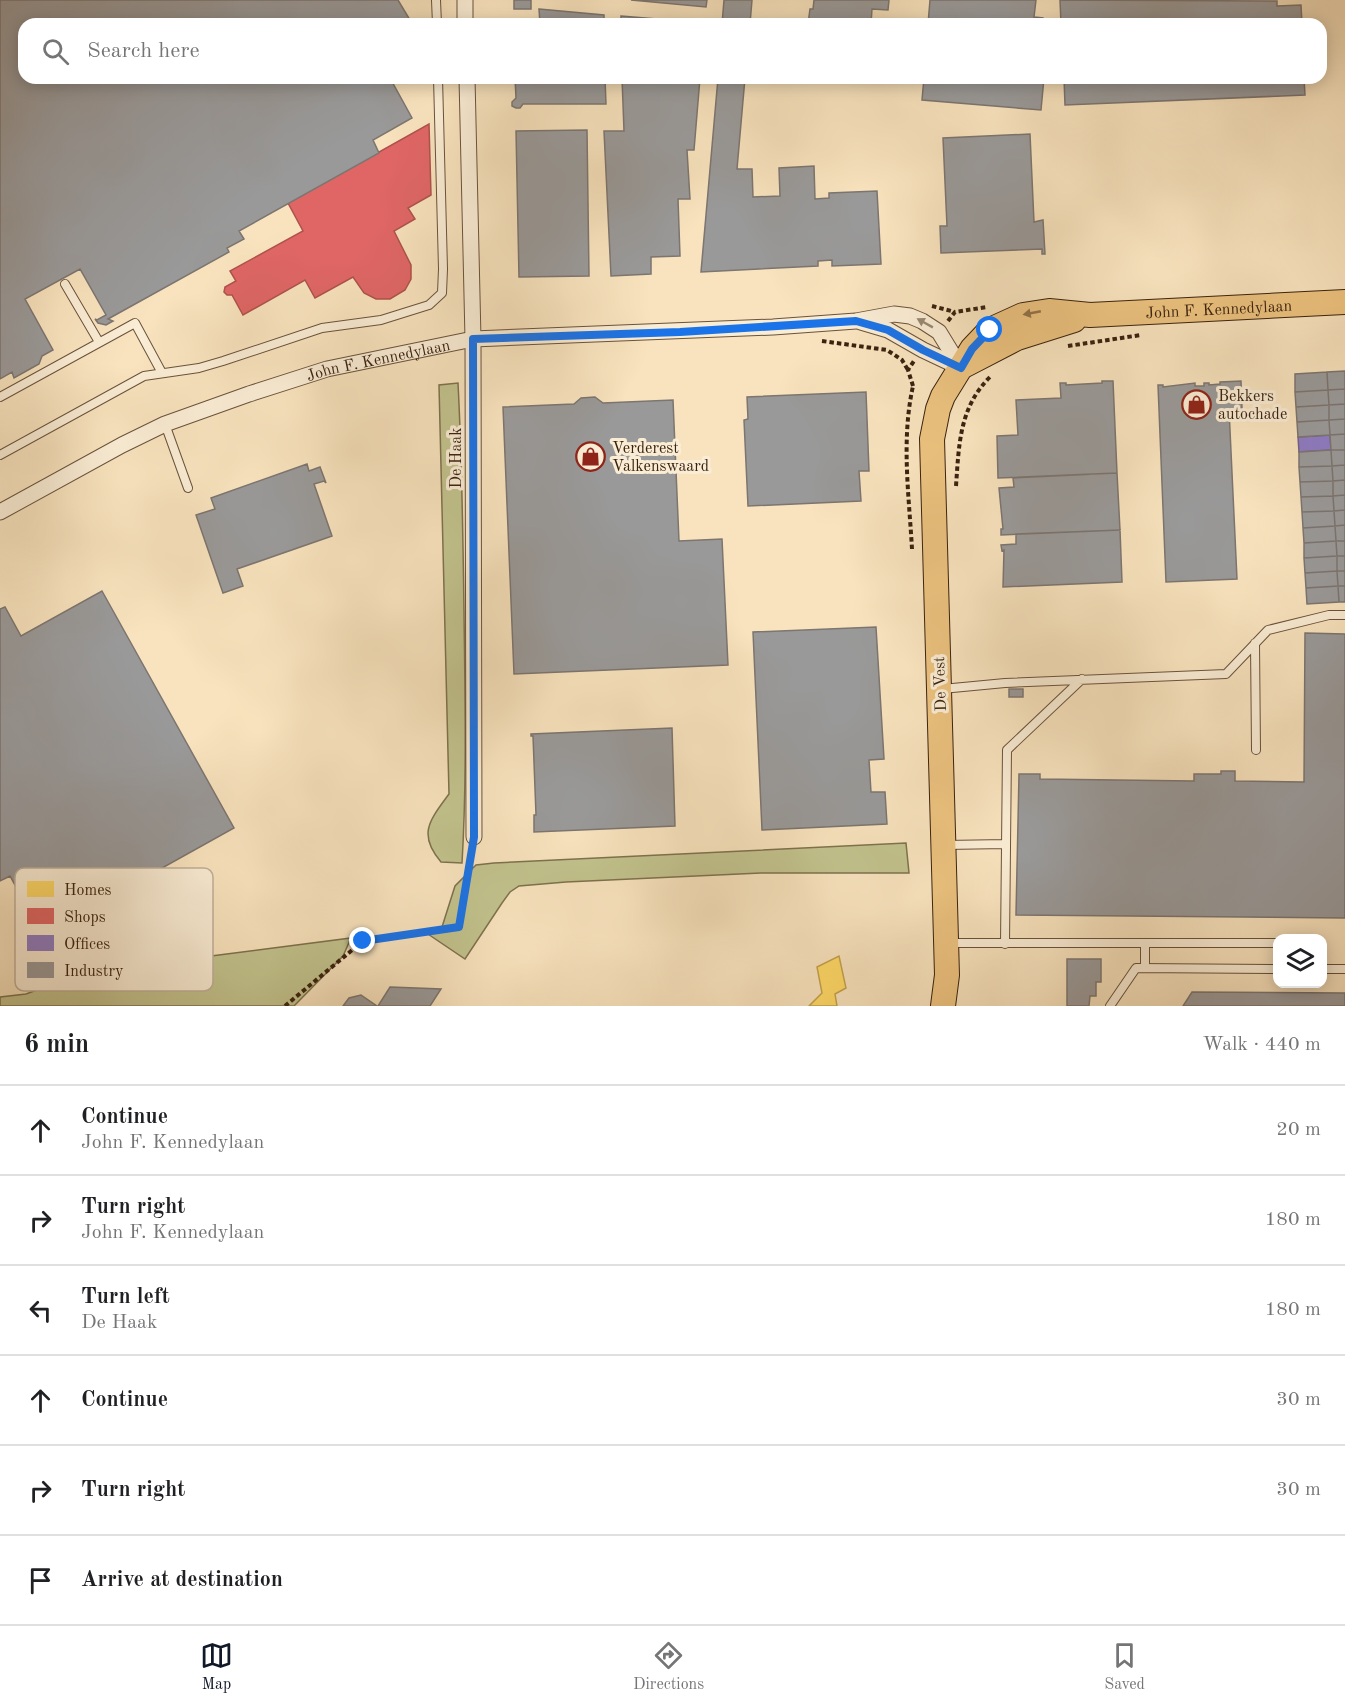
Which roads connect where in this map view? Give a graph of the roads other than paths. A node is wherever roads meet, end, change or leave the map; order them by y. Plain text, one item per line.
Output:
1 (436, 0) edge
2 (465, 0) edge
3 (437, 18) edge
4 (465, 18) edge
5 (438, 84) edge
6 (467, 84) edge
7 (65, 284) dead end
8 (1345, 302) edge
9 (856, 321) junction
10 (473, 339) junction
11 (99, 342) junction
12 (961, 368) junction
13 (162, 373) junction
14 (0, 397) edge
15 (165, 424) junction
16 (0, 455) edge
17 (188, 488) dead end
18 (0, 512) edge
19 (1345, 615) edge
20 (1255, 643) junction
21 (1082, 680) junction
22 (939, 690) junction
23 (1256, 750) dead end
24 (474, 837) road end
25 (1006, 844) junction
26 (944, 845) junction
27 (1273, 943) edge
28 (947, 944) junction
29 (1005, 944) junction
30 (1145, 944) junction
31 (1145, 968) junction
32 (1273, 969) edge
33 (1327, 969) edge
34 (1345, 969) edge
35 (943, 1006) edge
36 (1110, 1006) edge

1 - 3 lane
2 - 4 street
5 - 13 lane
6 - 10 street, De Haak
7 - 11 lane
8 - 12 main road, John F. Kennedylaan
9 - 10 street, John F. Kennedylaan
9 - 12 street, John F. Kennedylaan
12 -> 9 street, John F. Kennedylaan
10 - 15 street, John F. Kennedylaan
10 - 24 street, De Haak
11 - 13 lane
11 - 14 lane
12 - 22 main road, De Vest
13 - 16 lane
15 - 17 lane
15 - 18 street, John F. Kennedylaan
19 - 20 lane
20 - 21 lane
20 - 23 lane
21 - 22 lane
21 - 25 lane
22 - 26 main road, De Vest
25 - 26 lane
25 - 29 lane
26 - 28 main road, De Vest
27 - 30 lane
28 - 29 lane
28 - 35 main road, De Vest
29 - 30 lane
30 - 31 lane
31 - 32 lane
31 - 36 lane
33 - 34 lane

